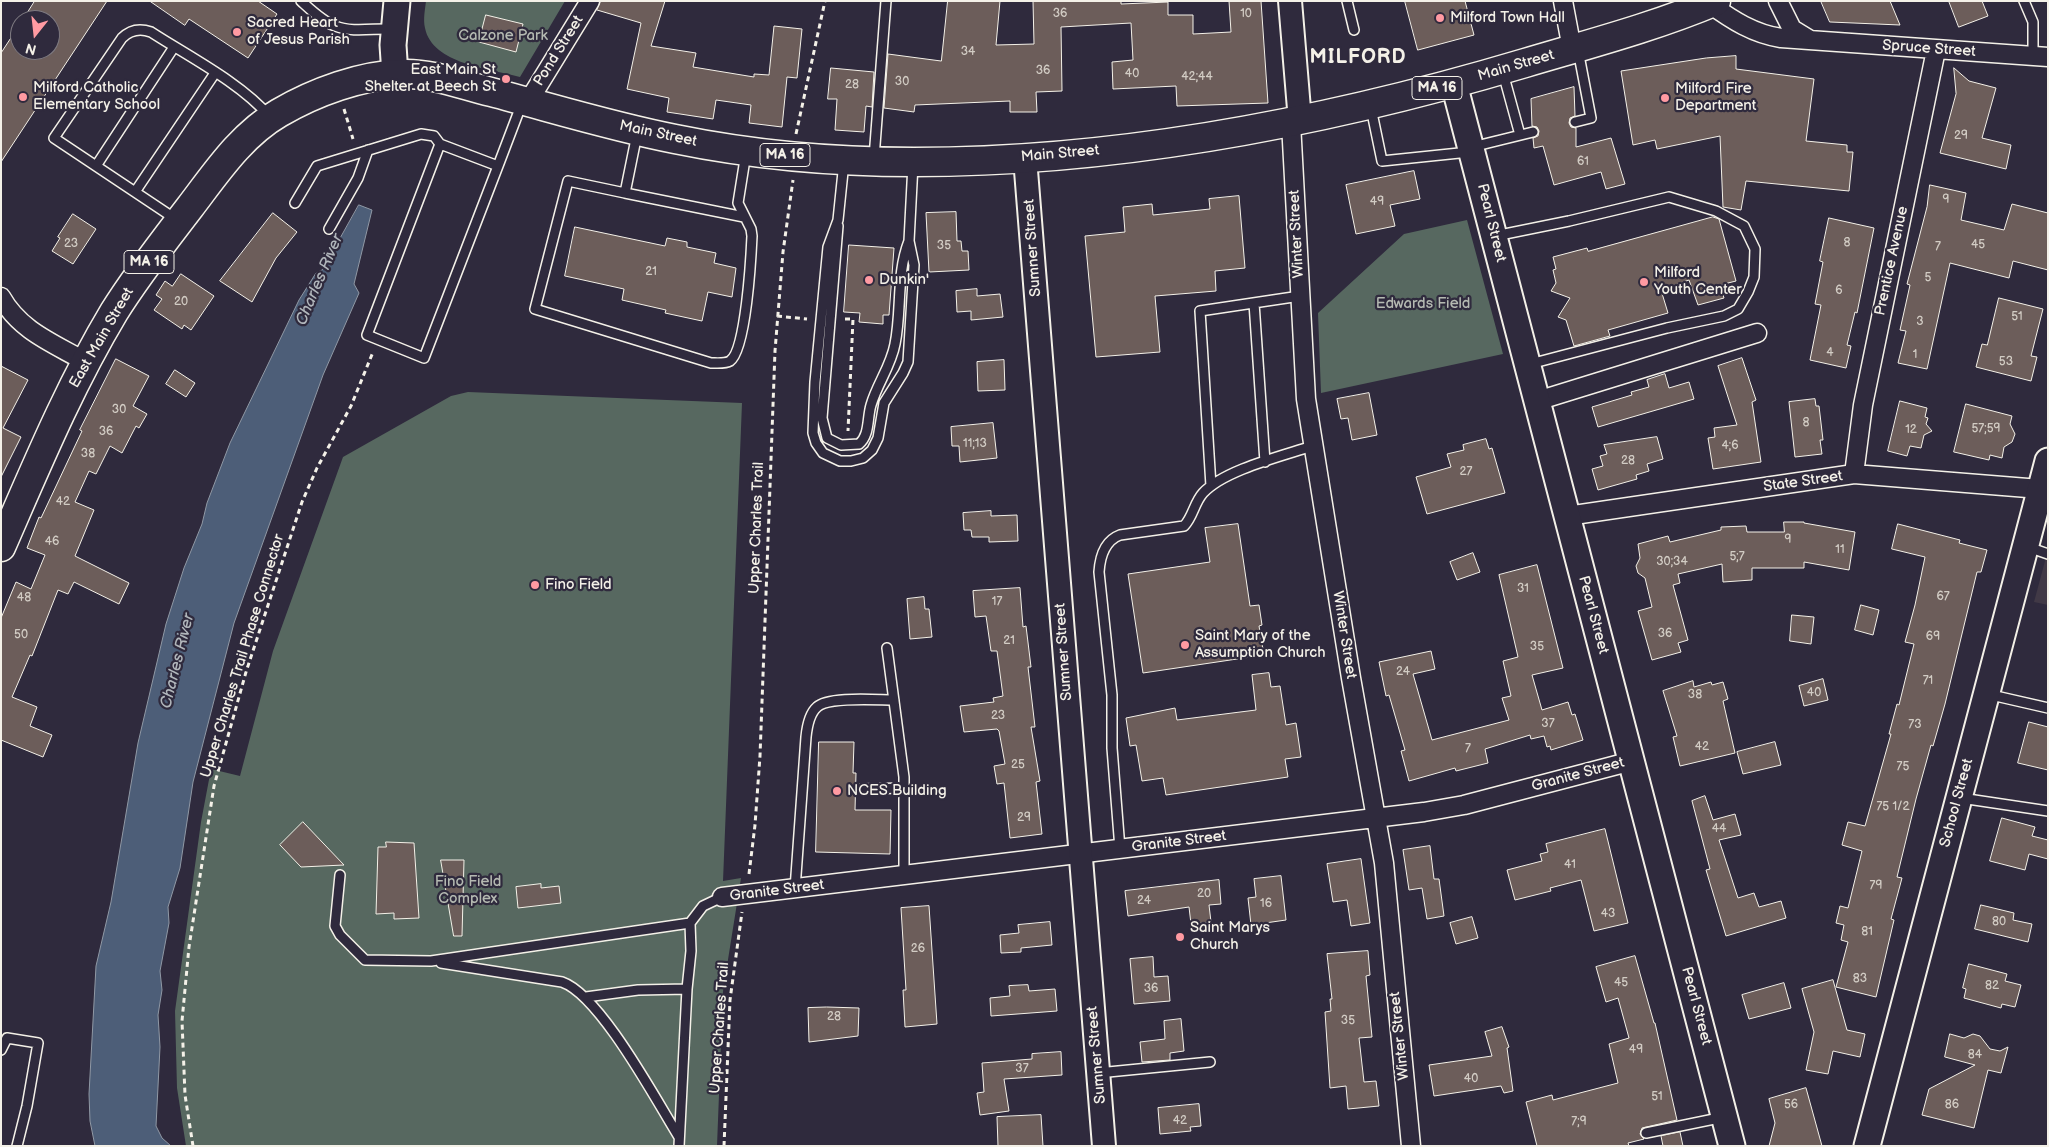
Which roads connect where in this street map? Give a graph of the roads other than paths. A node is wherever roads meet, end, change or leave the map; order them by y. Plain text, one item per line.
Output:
1 (300, 1) edge
2 (397, 1) edge
3 (590, 1) edge
4 (886, 1) edge
5 (1290, 1) edge
6 (1347, 1) edge
7 (1564, 1) edge
8 (1778, 1) edge
9 (2024, 1) edge
10 (1713, 2) edge
11 (393, 29) junction
12 (1354, 30) dead end
13 (1811, 41) junction
14 (174, 47) junction
15 (1575, 48) junction
16 (1936, 50) junction
17 (2040, 57) edge
18 (1502, 70) junction
19 (215, 73) junction
20 (395, 75) junction
21 (1454, 84) junction
22 (525, 101) junction
23 (1370, 105) junction
24 (271, 118) junction
25 (1296, 122) junction
26 (1575, 122) dead end
27 (638, 131) junction
28 (1533, 132) dead end
29 (1520, 135) junction
30 (440, 144) junction
31 (1472, 149) junction
32 (368, 150) junction
33 (746, 150) junction
34 (1026, 158) junction
35 (844, 159) junction
36 (874, 161) junction
37 (913, 162) junction
38 (96, 166) junction
39 (498, 166) junction
40 (135, 192) junction
41 (625, 193) junction
42 (295, 203) dead end
43 (744, 218) junction
44 (838, 220) junction
45 (179, 222) junction
46 (329, 229) dead end
47 (1494, 236) junction
48 (909, 241) junction
49 (1300, 296) junction
50 (1, 297) edge
51 (1254, 303) junction
52 (1756, 332) dead end
53 (86, 362) junction
54 (1528, 365) junction
55 (1537, 401) junction
56 (1312, 446) junction
57 (2048, 461) edge
58 (1266, 462) junction
59 (1854, 474) junction
60 (1211, 486) junction
61 (2044, 490) edge
62 (8, 515) edge
63 (1567, 516) junction
64 (1, 547) edge
65 (2036, 550) edge
66 (887, 648) dead end
67 (1986, 694) junction
68 (894, 700) junction
69 (2048, 708) edge
70 (1632, 761) junction
71 (905, 788) junction
72 (862, 789) dead end
73 (1959, 798) junction
74 (2048, 810) edge
75 (1376, 818) junction
76 (1120, 849) junction
77 (1080, 854) junction
78 (340, 875) dead end
79 (904, 875) junction
80 (795, 889) junction
81 (722, 897) joint
82 (690, 923) junction
83 (430, 961) junction
84 (687, 989) junction
85 (586, 998) junction
86 (1, 1050) edge
87 (1210, 1062) dead end
88 (1098, 1073) junction
89 (1724, 1117) junction
90 (1646, 1133) dead end
91 (679, 1141) edge
92 (17, 1146) edge
93 (1104, 1146) edge
94 (1411, 1146) edge
95 (1732, 1146) edge
96 (1867, 1146) edge

1 - 11 lane
2 - 11 main road
3 - 22 street, Pond Street
4 - 36 lane
5 - 25 street
6 - 12 lane
7 - 15 street
8 - 13 street
9 - 17 lane
10 - 13 street, Spruce Street
10 - 15 main road, Main Street / MA 16
11 - 20 main road
13 - 16 street, Spruce Street
14 - 19 lane
14 - 38 lane
14 - 38 lane
15 - 18 main road, Main Street / MA 16
15 - 26 lane
16 - 17 street, Spruce Street
16 - 59 street, Prentice Avenue
18 - 21 main road, Main Street / MA 16
18 - 29 lane
19 - 24 lane
19 - 40 lane
20 - 22 main road, Main Street / MA 16
20 - 24 main road, East Main Street / MA 16
21 - 23 main road, Main Street / MA 16
21 - 31 main road, Pearl Street
22 - 27 main road, Main Street / MA 16
22 - 39 lane
23 - 25 main road, Main Street / MA 16
23 - 31 lane
24 - 45 main road, East Main Street / MA 16
25 - 34 main road, Main Street / MA 16
25 - 49 street, Winter Street
27 - 33 main road, Main Street / MA 16
27 - 41 lane
28 - 29 lane
29 - 31 lane
30 - 32 lane
30 - 39 lane
30 - 39 lane
31 - 47 main road, Pearl Street
32 - 42 lane
32 - 46 lane
33 - 35 main road, Main Street / MA 16
33 - 43 lane
34 - 37 main road, Main Street / MA 16
34 - 77 street, Sumner Street
35 - 36 main road, Main Street / MA 16
35 - 44 lane
36 - 37 main road, Main Street / MA 16
37 - 48 lane
38 - 40 lane
40 - 45 lane
41 - 43 lane
41 - 43 lane
44 - 48 lane
44 - 48 lane
45 - 53 main road, East Main Street / MA 16
47 - 54 main road, Pearl Street
47 - 54 lane
49 - 51 lane
49 - 56 street, Winter Street
50 - 53 street
51 - 58 lane
51 - 60 lane
52 - 55 street
53 - 62 main road, East Main Street / MA 16
54 - 55 main road, Pearl Street
55 - 63 main road, Pearl Street
56 - 58 lane
56 - 75 street, Winter Street
57 - 61 main road, School Street
58 - 60 lane
59 - 61 street, State Street
59 - 63 street, State Street
60 - 76 lane
61 - 65 main road, School Street
62 - 64 main road, East Main Street / MA 16
63 - 70 main road, Pearl Street
65 - 67 main road, School Street
66 - 68 lane
67 - 69 lane
67 - 73 main road, School Street
68 - 71 lane
68 - 80 lane
70 - 75 street, Granite Street
70 - 89 main road, Pearl Street
71 - 72 lane
71 - 79 lane
73 - 74 lane
73 - 96 main road, School Street
75 - 76 street, Granite Street
75 - 94 street, Winter Street
76 - 77 street, Granite Street
77 - 79 street, Granite Street
77 - 88 street, Sumner Street
78 - 83 lane
79 - 80 street, Granite Street
80 - 81 street, Granite Street
81 - 82 lane
82 - 83 lane
82 - 84 lane
83 - 85 lane
84 - 85 lane
84 - 91 lane
85 - 91 lane
86 - 92 lane
87 - 88 lane
88 - 93 street, Sumner Street
89 - 90 lane
89 - 95 main road, Pearl Street

